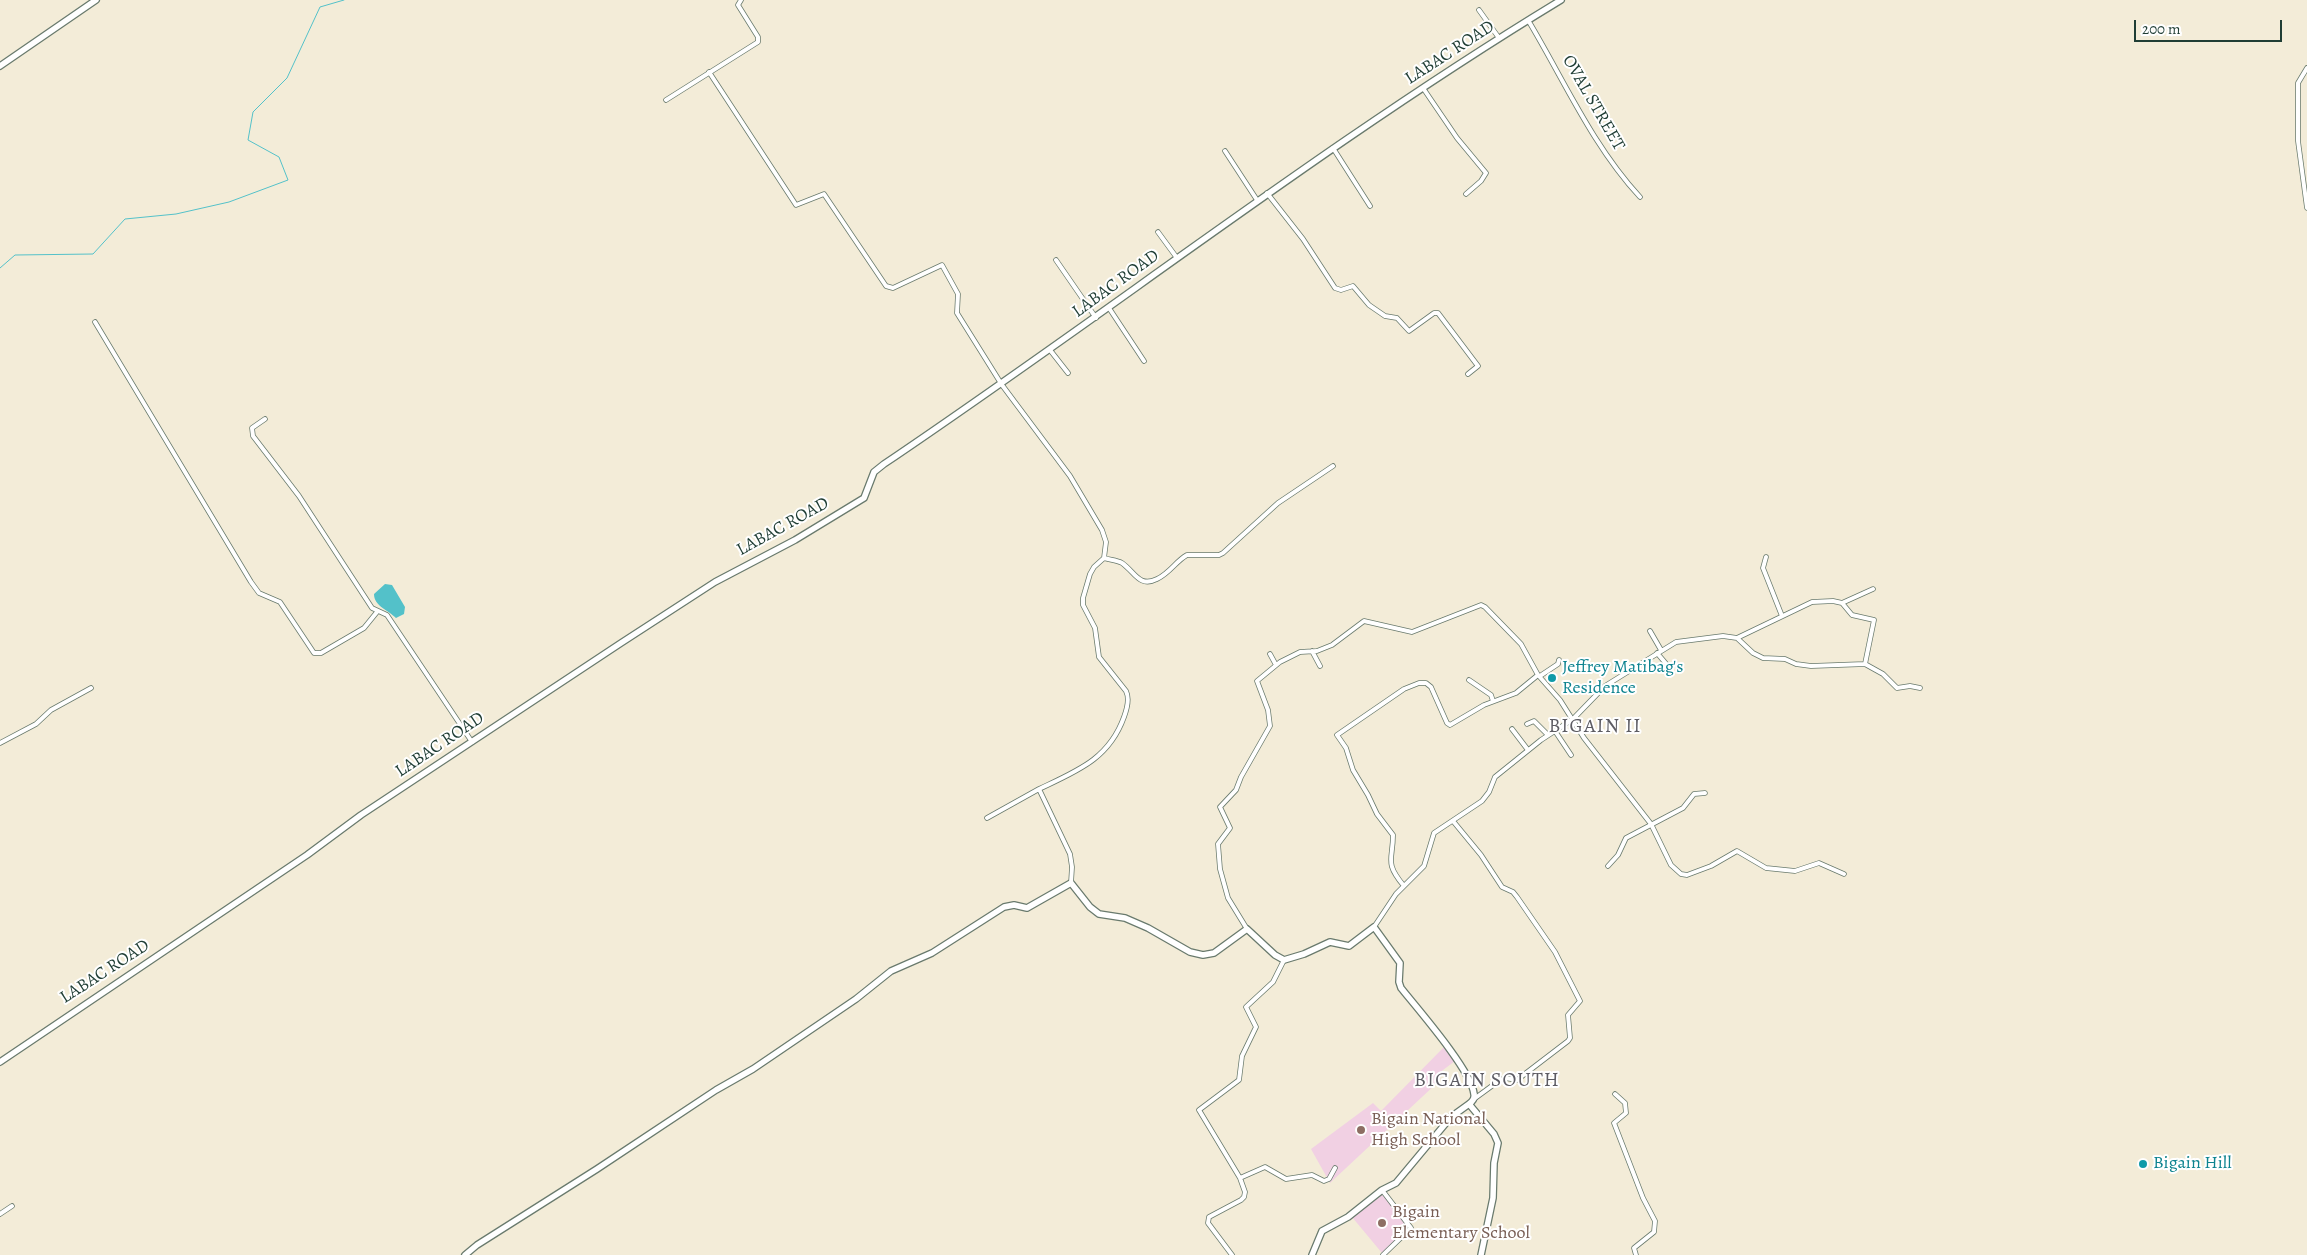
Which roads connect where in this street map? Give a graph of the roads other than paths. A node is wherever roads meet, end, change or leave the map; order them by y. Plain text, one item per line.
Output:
1 (96, 0) edge
2 (740, 0) edge
3 (1561, 0) edge
4 (1479, 10) dead end
5 (1528, 20) junction
6 (1500, 38) junction
7 (0, 66) edge
8 (2307, 68) edge
9 (708, 72) junction
10 (1423, 88) junction
11 (666, 100) dead end
12 (1333, 148) junction
13 (1225, 151) dead end
14 (1267, 193) junction
15 (1466, 194) dead end
16 (1640, 197) dead end
17 (1257, 200) junction
18 (1370, 206) dead end
19 (2307, 208) edge
20 (1158, 232) dead end
21 (1177, 258) junction
22 (1056, 260) dead end
23 (1109, 308) junction
24 (1096, 318) junction
25 (95, 322) dead end
26 (1050, 350) junction
27 (1144, 361) dead end
28 (1068, 373) dead end
29 (1468, 374) dead end
30 (1002, 384) junction
31 (265, 419) dead end
32 (1333, 466) dead end
33 (1766, 556) dead end
34 (1104, 558) junction
35 (1873, 590) dead end
36 (1842, 602) junction
37 (377, 612) junction
38 (1782, 616) junction
39 (1650, 631) dead end
40 (1737, 638) junction
41 (1312, 651) junction
42 (1659, 652) junction
43 (1270, 654) dead end
44 (1559, 660) dead end
45 (1276, 664) junction
46 (1865, 664) junction
47 (1320, 666) dead end
48 (1668, 666) dead end
49 (1539, 676) junction
50 (1469, 680) dead end
51 (91, 688) dead end
52 (1920, 688) dead end
53 (1493, 701) junction
54 (1573, 720) junction
55 (1527, 724) dead end
56 (1512, 728) dead end
57 (1555, 731) junction
58 (1548, 735) junction
59 (472, 742) junction
60 (0, 744) edge
61 (1528, 750) junction
62 (1571, 755) dead end
63 (1039, 789) junction
64 (1705, 794) dead end
65 (988, 818) dead end
66 (1453, 820) junction
67 (1651, 824) junction
68 (1608, 866) dead end
69 (1844, 874) dead end
70 (1071, 883) junction
71 (1404, 886) junction
72 (1247, 928) junction
73 (1374, 928) junction
74 (1284, 960) junction
75 (0, 1062) edge
76 (1615, 1094) dead end
77 (1472, 1101) junction
78 (1335, 1168) dead end
79 (1240, 1178) junction
80 (1382, 1190) junction
81 (12, 1206) dead end
82 (0, 1214) edge
83 (465, 1255) edge
84 (1232, 1255) edge
85 (1312, 1255) edge
86 (1383, 1255) edge
87 (1481, 1255) edge
88 (1636, 1255) edge

1 - 7 street
2 - 9 street
3 - 5 street, LABAC ROAD
4 - 6 street
5 - 6 street, LABAC ROAD
5 - 16 street, OVAL STREET
6 - 10 street, LABAC ROAD
8 - 19 street
9 - 11 street
9 - 30 street
10 - 12 street, LABAC ROAD
10 - 15 street
12 - 14 street, LABAC ROAD
12 - 18 street
13 - 17 street
14 - 17 street, LABAC ROAD
14 - 29 street
17 - 21 street, LABAC ROAD
20 - 21 street
21 - 23 street, LABAC ROAD
22 - 24 street
23 - 24 street, LABAC ROAD
23 - 27 street
24 - 26 street, LABAC ROAD
25 - 37 street
26 - 28 street
26 - 30 street, LABAC ROAD
30 - 34 street
30 - 59 street, LABAC ROAD
31 - 37 street
32 - 34 street
33 - 38 street
34 - 63 street
35 - 36 street
36 - 38 street
36 - 46 street
37 - 59 street
38 - 40 street
39 - 42 street
40 - 42 street
40 - 46 street
41 - 45 street
41 - 47 street
41 - 49 street
42 - 48 street
42 - 54 street
43 - 45 street
44 - 49 street
45 - 72 street
46 - 52 street
49 - 53 street
49 - 54 street
50 - 53 street
51 - 60 street
53 - 71 street
54 - 57 street
54 - 67 street
55 - 58 street
56 - 61 street
57 - 58 street
57 - 62 street
58 - 61 street
59 - 75 street, LABAC ROAD
61 - 66 street
63 - 65 street
63 - 70 street
64 - 67 street
66 - 71 street
66 - 77 street
67 - 68 street
67 - 69 street
70 - 72 street
70 - 83 street
71 - 73 street
72 - 74 street
73 - 74 street
73 - 77 street
74 - 79 street
76 - 88 street
77 - 80 street
77 - 87 street
78 - 79 street
79 - 84 street
80 - 85 street
80 - 86 street
81 - 82 street

